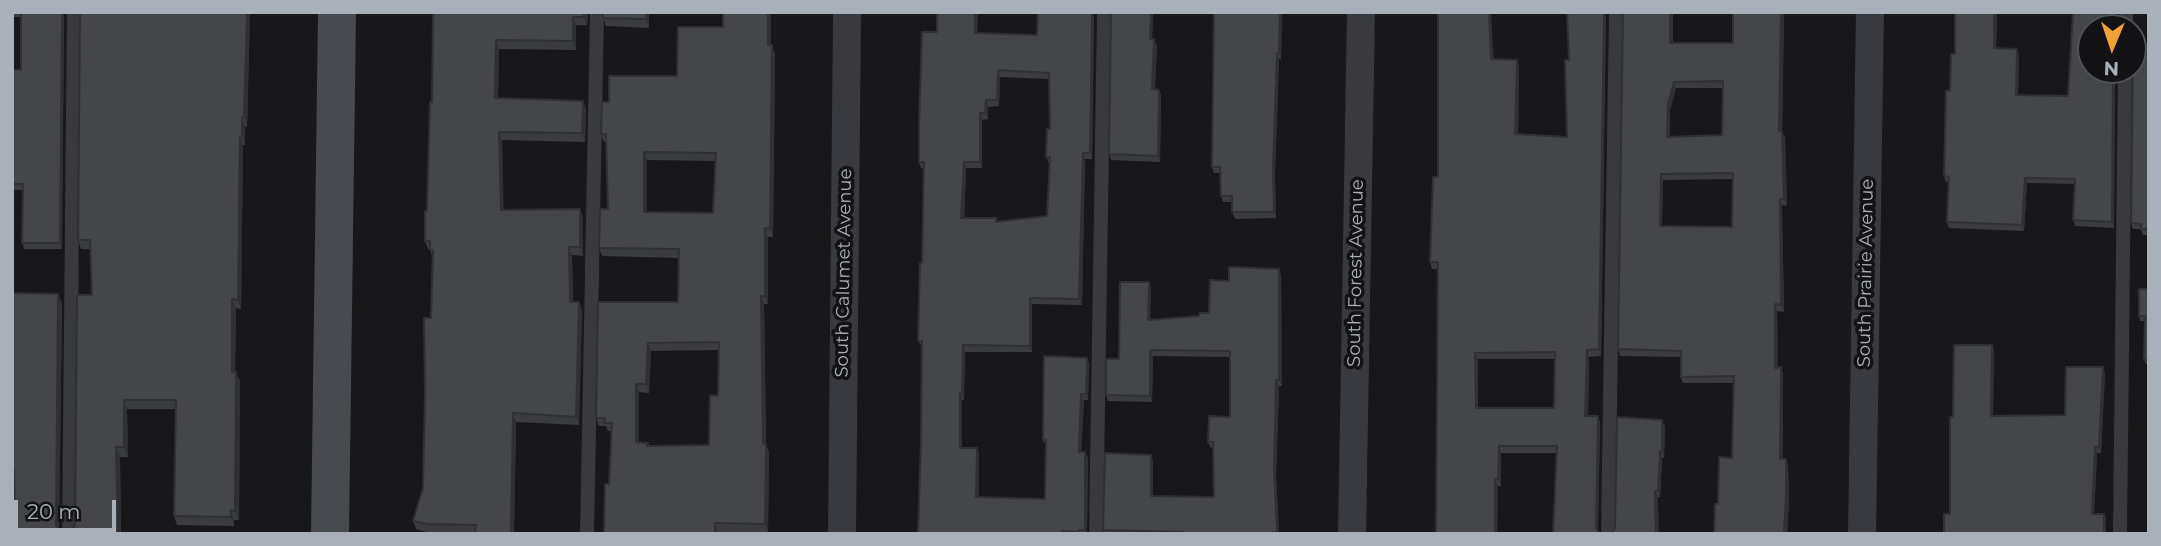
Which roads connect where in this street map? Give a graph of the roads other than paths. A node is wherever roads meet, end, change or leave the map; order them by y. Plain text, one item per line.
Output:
1 (74, 12) edge
2 (337, 12) edge
3 (597, 12) edge
4 (847, 12) edge
5 (1104, 12) edge
6 (1361, 12) edge
7 (1616, 12) edge
8 (1870, 12) edge
9 (2126, 84) edge
10 (69, 534) edge
11 (330, 534) edge
12 (587, 534) edge
13 (842, 534) edge
14 (1096, 534) edge
15 (1352, 534) edge
16 (1608, 534) edge
17 (1862, 534) edge
18 (2120, 534) edge

1 - 10 lane
2 - 11 street
3 - 12 lane
4 - 13 street, South Calumet Avenue
5 - 14 lane
6 - 15 street, South Forest Avenue
7 - 16 lane
8 - 17 street, South Prairie Avenue
9 - 18 lane

